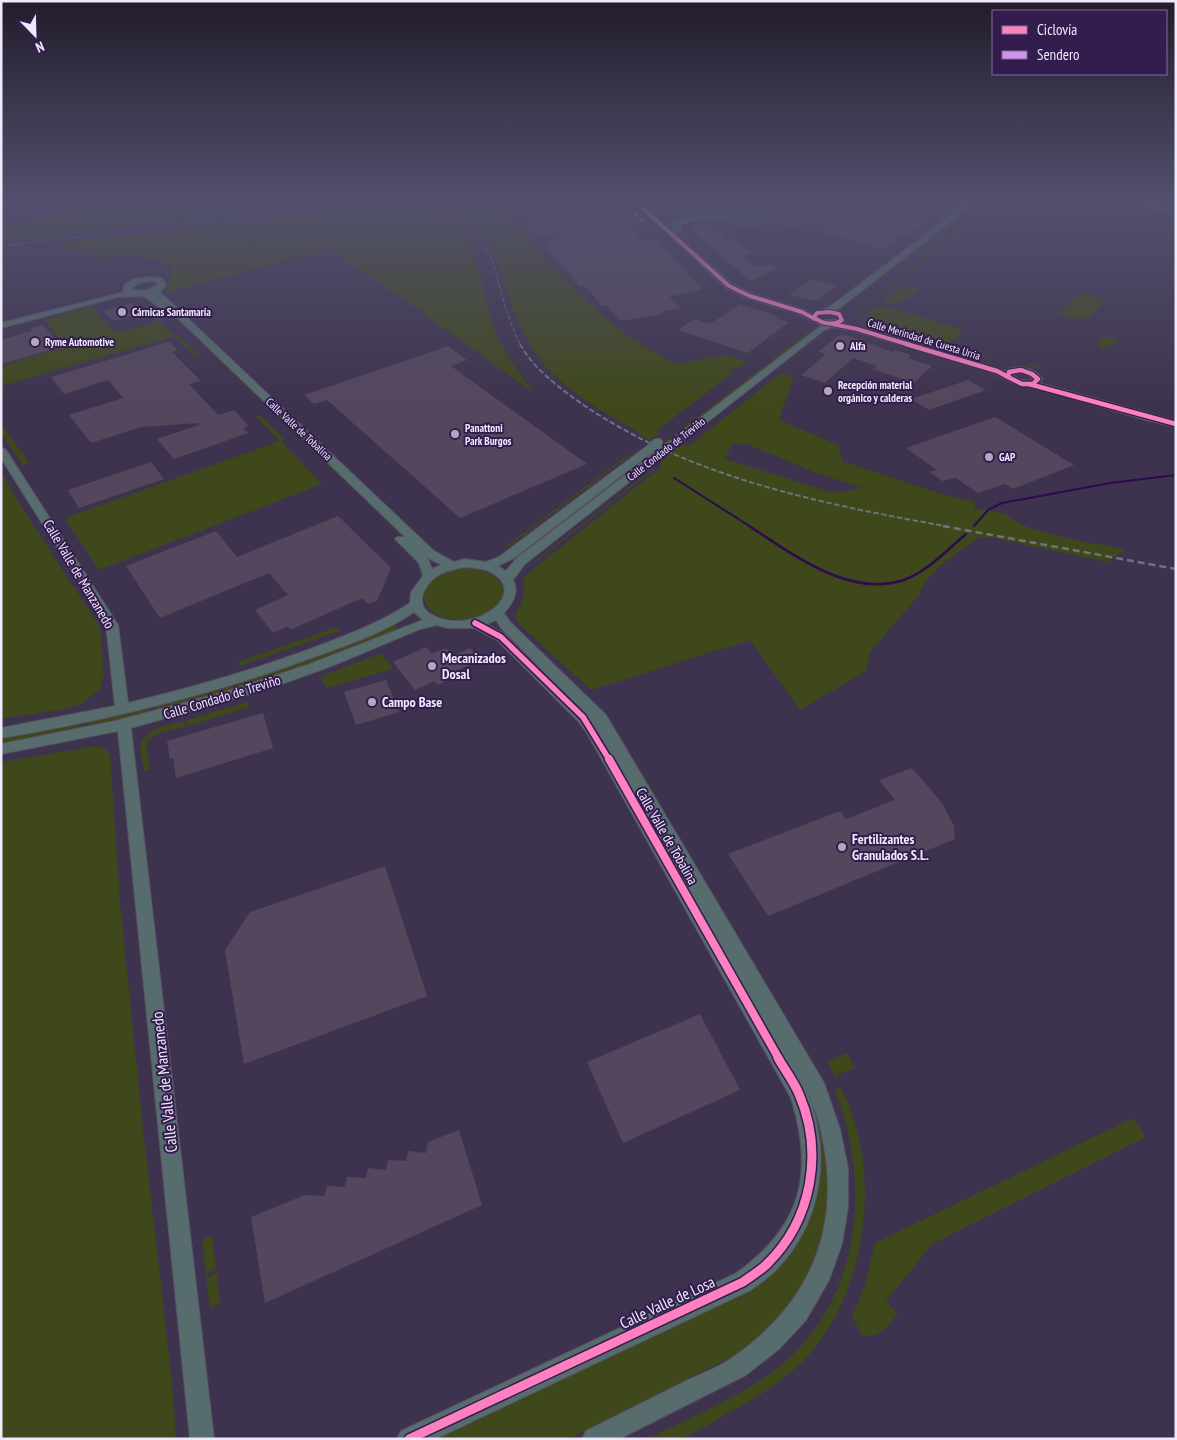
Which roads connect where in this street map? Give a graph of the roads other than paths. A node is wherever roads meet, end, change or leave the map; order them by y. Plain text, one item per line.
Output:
1 (710, 269) edge
2 (718, 269) edge
3 (885, 269) edge
4 (898, 269) edge
5 (127, 287) junction
6 (160, 287) junction
7 (139, 293) junction
8 (820, 316) junction
9 (841, 317) junction
10 (1, 324) edge
11 (832, 324) junction
12 (1017, 370) junction
13 (1008, 378) junction
14 (1038, 379) junction
15 (1026, 384) junction
16 (1176, 419) edge
17 (1176, 424) edge
18 (660, 448) junction
19 (1, 450) edge
20 (451, 565) junction
21 (486, 566) junction
22 (428, 575) junction
23 (508, 580) junction
24 (416, 604) junction
25 (498, 613) junction
26 (436, 621) junction
27 (476, 623) junction
28 (123, 717) junction
29 (1, 732) edge
30 (1, 749) edge
31 (808, 1092) junction
32 (202, 1439) edge
33 (409, 1439) edge
34 (594, 1439) edge

1 - 8 street
2 - 8 street
3 - 8 street, Calle Condado de Treviño
4 - 9 street
5 - 6 street
5 - 7 street, Calle Valle de Tobalina
5 - 10 street
6 - 7 street
6 - 20 street, Calle Valle de Tobalina
7 - 10 street
7 - 22 street, Calle Valle de Tobalina
8 - 9 street, Calle Merindad de Cuesta Urria
8 - 11 street, Calle Merindad de Cuesta Urria
8 - 18 street, Calle Condado de Treviño
9 - 11 street, Calle Condado de Treviño
9 - 12 street, Calle Merindad de Cuesta Urria
11 - 13 street, Calle Merindad de Cuesta Urria
11 - 18 street, Calle Condado de Treviño
12 - 13 street
12 - 14 street, Calle Merindad de Cuesta Urria
13 - 15 street, Calle Merindad de Cuesta Urria
14 - 15 street
14 - 16 street
15 - 17 street
18 - 21 street, Calle Condado de Treviño
18 - 23 street, Calle Condado de Treviño
19 - 28 street, Calle Valle de Manzanedo
20 - 21 street
20 - 22 street
21 - 23 street
22 - 24 street
23 - 25 street
24 - 26 street
24 - 28 street, Calle Condado de Treviño
25 - 27 street
25 - 31 street, Calle Valle de Tobalina
26 - 27 street
26 - 28 street, Calle Condado de Treviño
27 - 31 street, Calle Valle de Tobalina
28 - 29 street, Calle Condado de Treviño
28 - 30 street, Calle Condado de Treviño
28 - 32 street, Calle Valle de Manzanedo
31 - 33 street, Calle Valle de Losa
31 - 34 street

